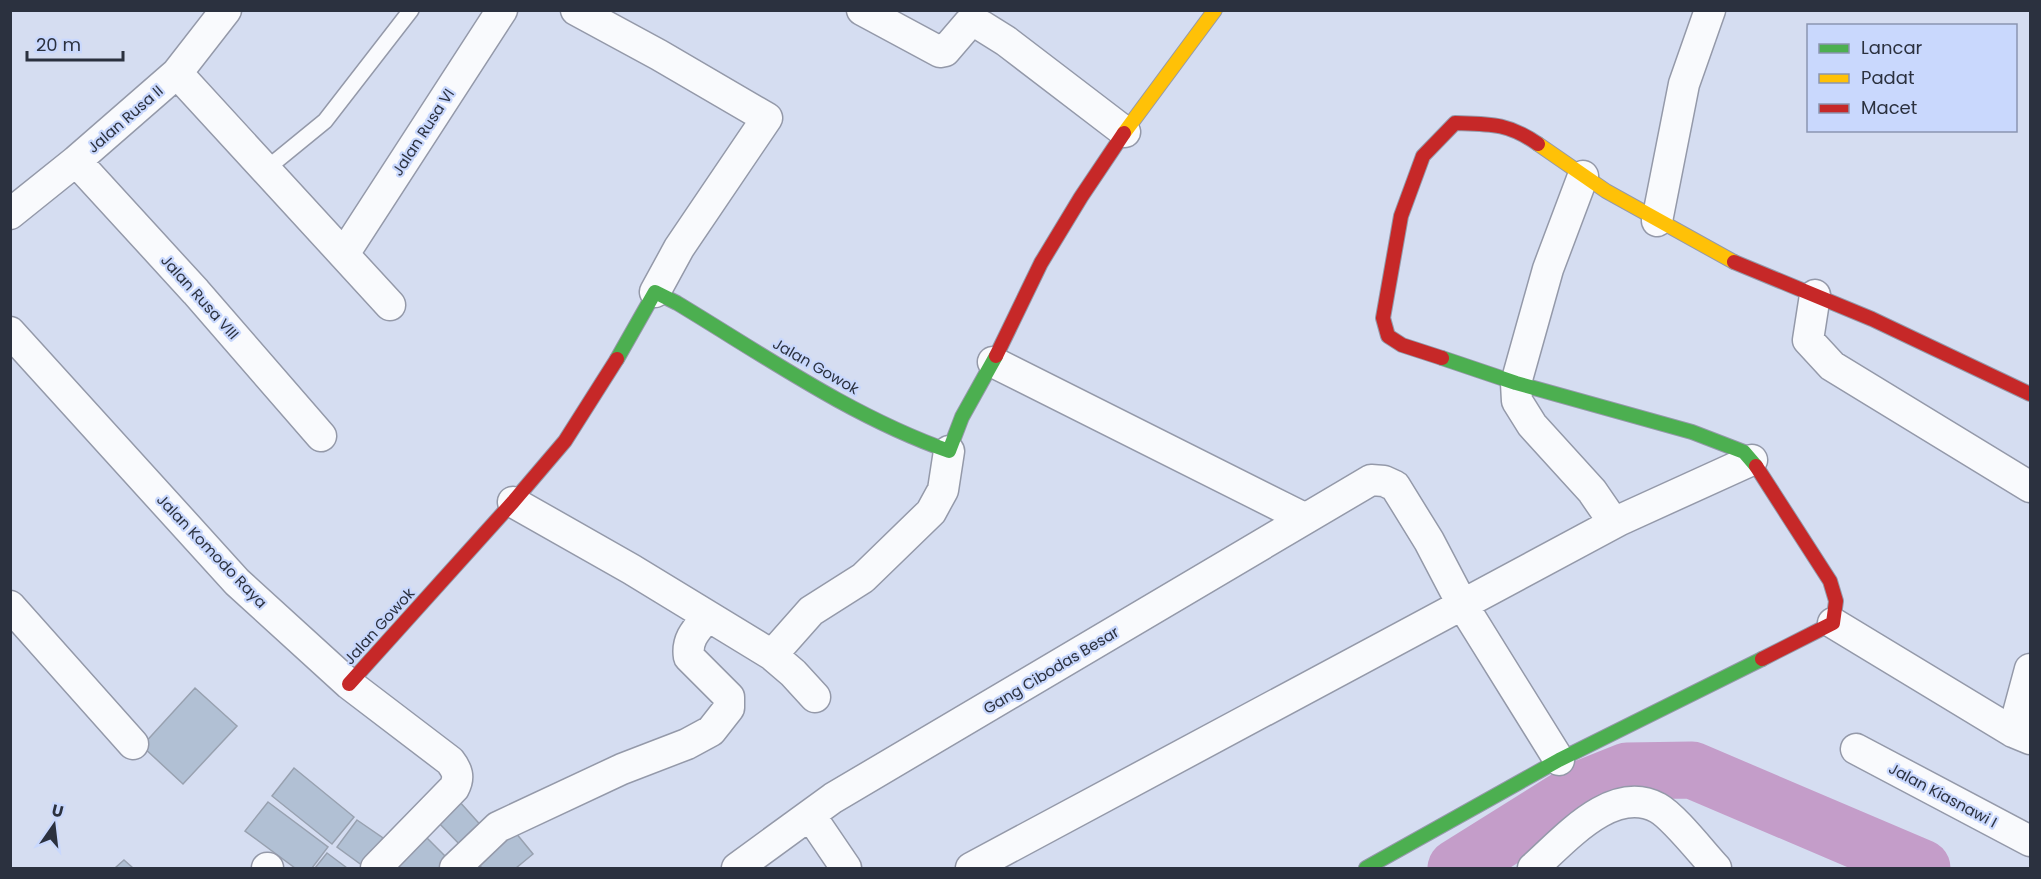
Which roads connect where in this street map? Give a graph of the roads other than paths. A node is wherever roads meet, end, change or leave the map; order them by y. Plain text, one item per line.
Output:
1 (226, 10) edge
2 (411, 10) edge
3 (502, 10) edge
4 (862, 10) edge
5 (1215, 10) edge
6 (1710, 10) edge
7 (589, 14) edge
8 (177, 73) junction
9 (1125, 132) junction
10 (76, 161) junction
11 (265, 170) junction
12 (1583, 176) junction
13 (10, 214) edge
14 (1657, 221) junction
15 (344, 254) junction
16 (655, 292) junction
17 (1815, 295) junction
18 (390, 305) dead end
19 (10, 332) edge
20 (993, 362) junction
21 (1516, 383) junction
22 (2031, 394) edge
23 (321, 435) dead end
24 (949, 451) junction
25 (1752, 460) junction
26 (2031, 487) edge
27 (513, 502) junction
28 (1304, 518) junction
29 (1614, 523) junction
30 (1462, 604) junction
31 (10, 606) edge
32 (708, 616) junction
33 (1833, 622) junction
34 (772, 655) junction
35 (2031, 669) edge
36 (349, 684) junction
37 (816, 697) dead end
38 (2022, 736) edge
39 (133, 744) dead end
40 (1856, 748) dead end
41 (1558, 760) junction
42 (810, 815) junction
43 (2031, 841) edge
44 (376, 868) edge
45 (455, 868) edge
46 (737, 868) edge
47 (846, 868) edge
48 (971, 868) edge
49 (1366, 868) edge
50 (1533, 868) edge
51 (1716, 868) edge

1 - 8 street, Jalan Rusa II
2 - 11 lane
3 - 15 street, Jalan Rusa VI
4 - 9 street
5 - 9 street
6 - 14 street
7 - 16 street
8 - 10 street, Jalan Rusa II
8 - 11 street
9 - 20 street
10 - 13 street, Jalan Rusa II
10 - 23 street, Jalan Rusa VIII
11 - 15 street
12 - 14 street
12 - 21 street
12 - 21 street
14 - 17 street
15 - 18 street
16 - 24 street, Jalan Gowok
16 - 27 street, Jalan Gowok
17 - 22 street
17 - 26 street
19 - 36 street, Jalan Komodo Raya
20 - 24 street
20 - 28 street
21 - 25 street
21 - 29 street
24 - 34 street
25 - 29 street
25 - 33 street
27 - 32 street
27 - 36 street, Jalan Gowok
28 - 30 street, Gang Cibodas Besar
28 - 42 street, Gang Cibodas Besar
29 - 30 street
30 - 41 street
30 - 48 street
31 - 39 street
32 - 34 street
32 - 45 street
33 - 38 street
33 - 41 street
34 - 37 street
35 - 38 street
36 - 44 street, Jalan Komodo Raya
40 - 43 street, Jalan Kiasnawi I
41 - 49 street
42 - 46 street, Gang Cibodas Besar
42 - 47 street
50 - 51 street

